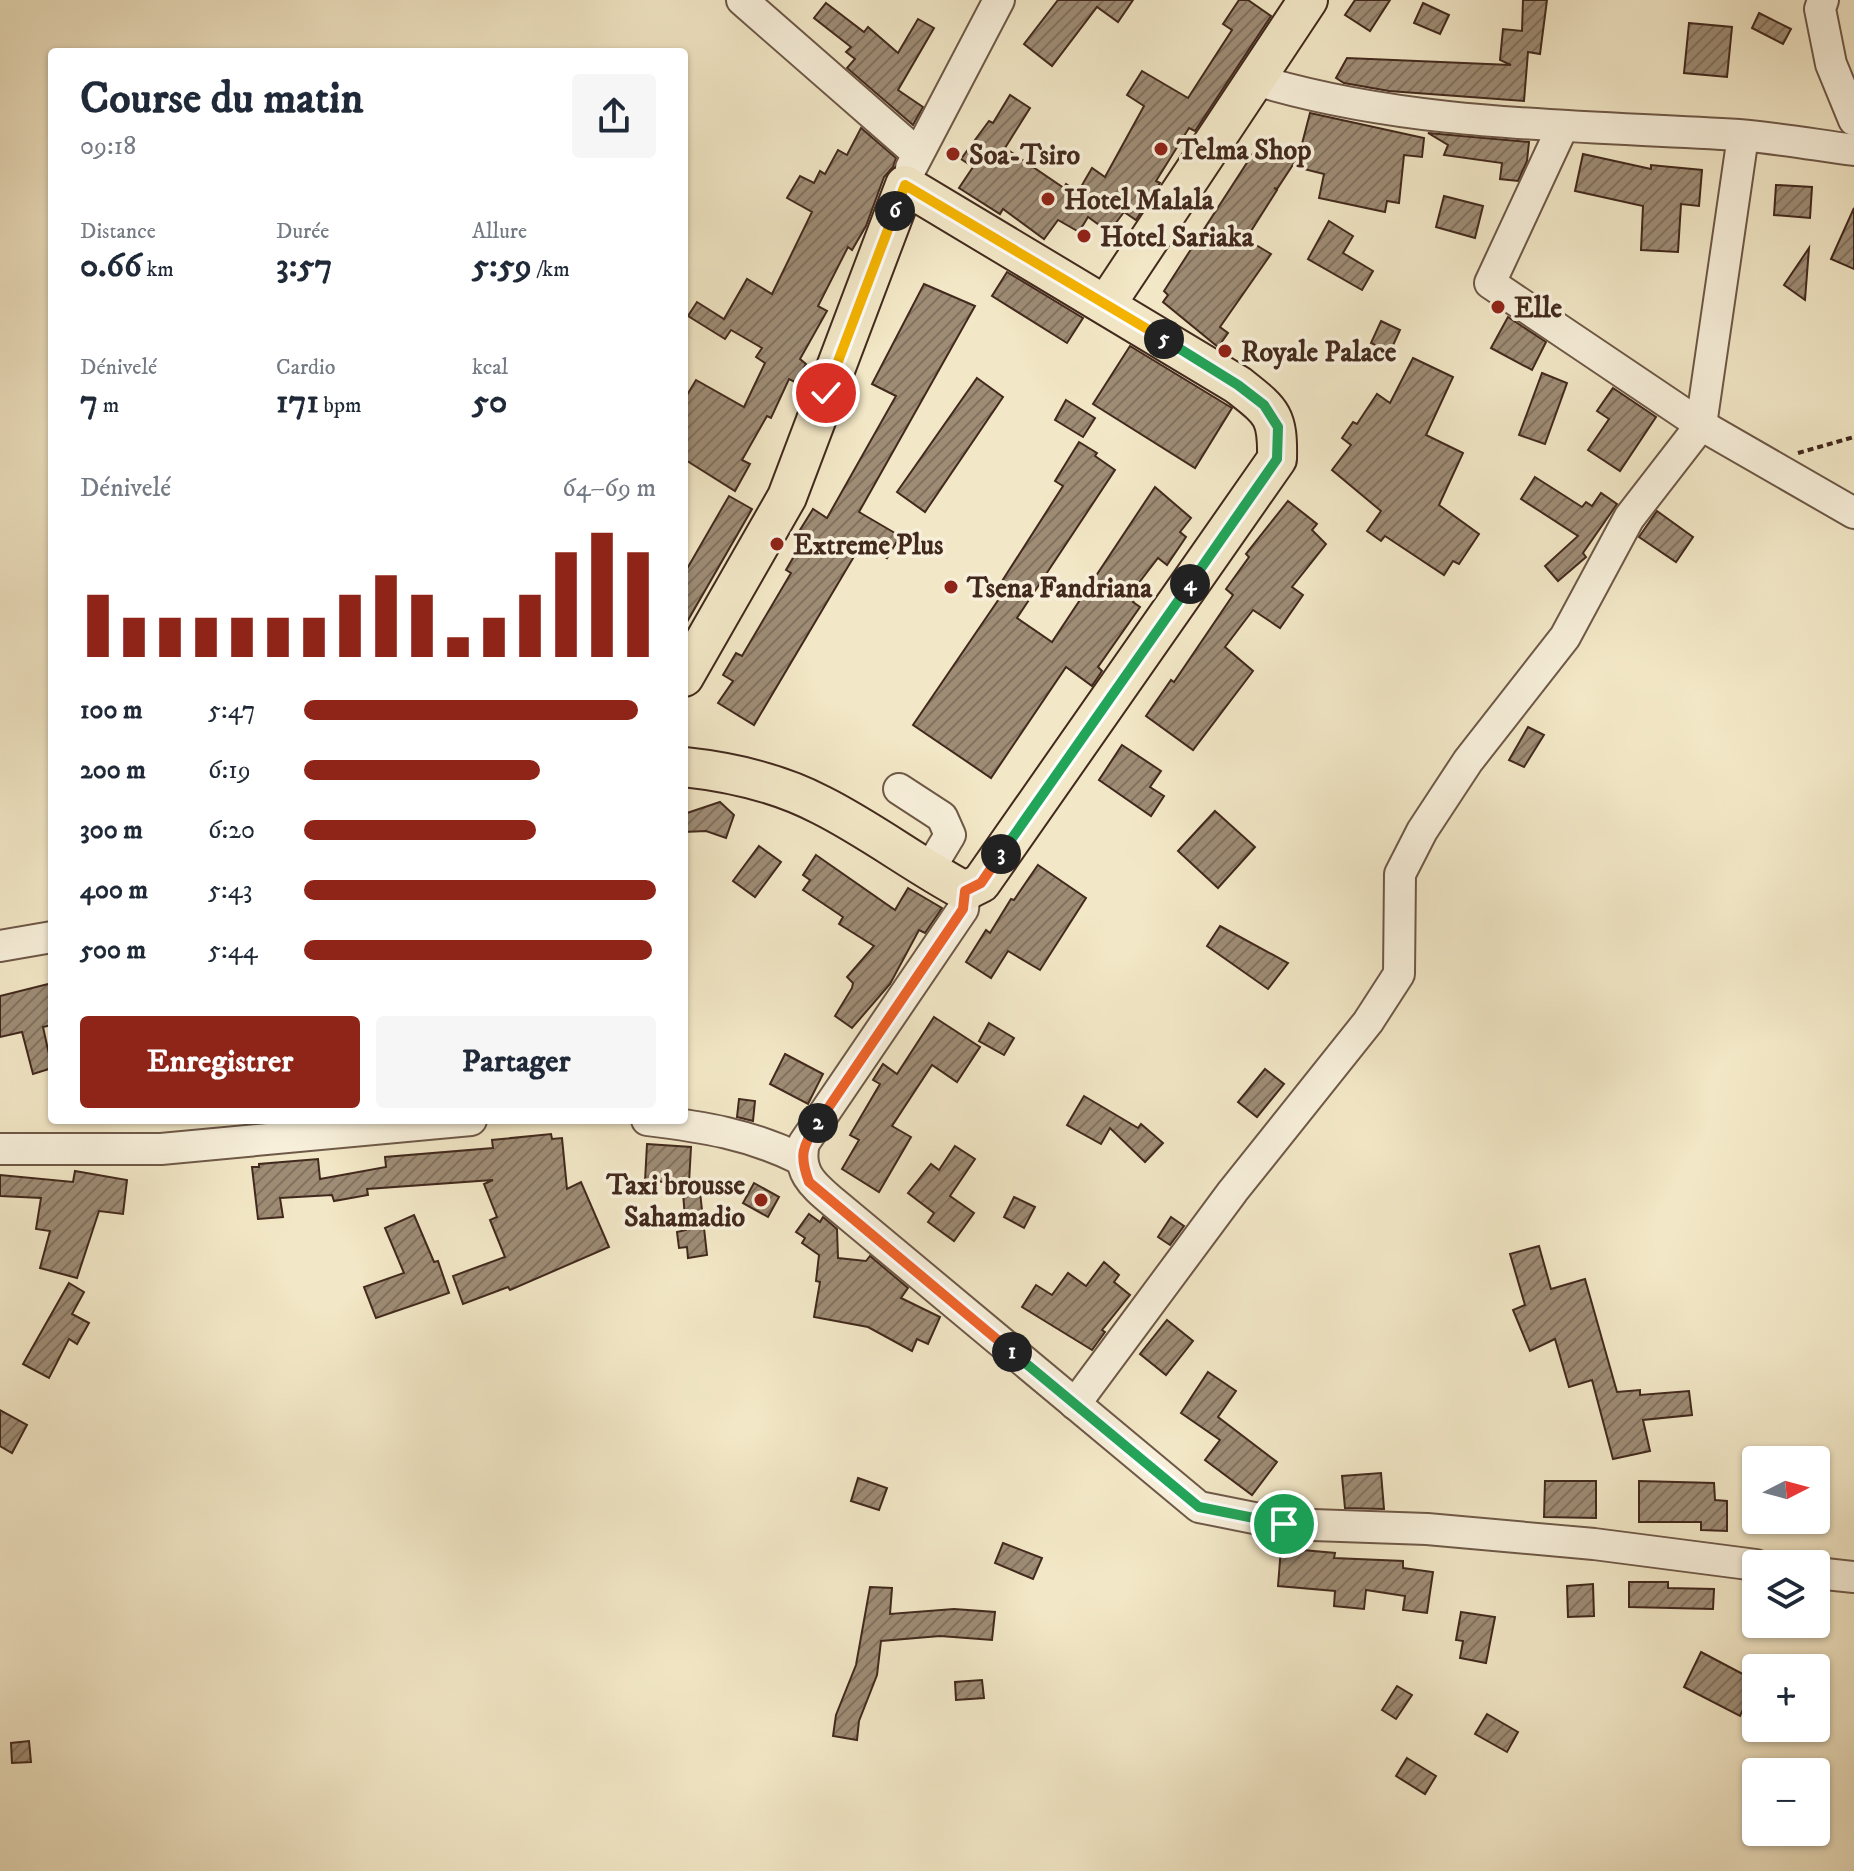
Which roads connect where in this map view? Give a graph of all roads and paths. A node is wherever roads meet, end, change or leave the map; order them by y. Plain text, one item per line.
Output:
1 (742, 0) edge
2 (999, 0) edge
3 (1308, 0) edge
4 (1814, 3) edge
5 (1256, 80) junction
6 (1563, 126) junction
7 (1743, 136) junction
8 (1854, 139) edge
9 (911, 169) junction
10 (1107, 303) junction
11 (1701, 425) junction
12 (1854, 437) edge
13 (1765, 462) junction
14 (1854, 513) edge
15 (688, 670) edge
16 (688, 768) edge
17 (899, 789) dead end
18 (929, 870) junction
19 (965, 891) junction
20 (48, 938) edge
21 (0, 946) edge
22 (428, 1124) edge
23 (681, 1124) edge
24 (0, 1149) edge
25 (800, 1159) junction
26 (1075, 1404) junction
27 (1742, 1563) edge
28 (1830, 1575) edge
29 (1854, 1578) edge

1 - 9 street
2 - 9 street
3 - 5 main road
4 - 8 street
5 - 6 street
5 - 10 main road
6 - 7 street
6 - 11 street
7 - 8 street
7 - 11 street
9 - 10 main road
9 - 15 main road
10 - 19 main road
11 - 13 street
11 - 26 street
12 - 13 path
13 - 14 street
16 - 18 main road
17 - 18 street
18 - 19 main road
19 - 25 street
20 - 21 street
22 - 24 street
23 - 25 street
25 - 26 street
26 - 27 street
28 - 29 street

